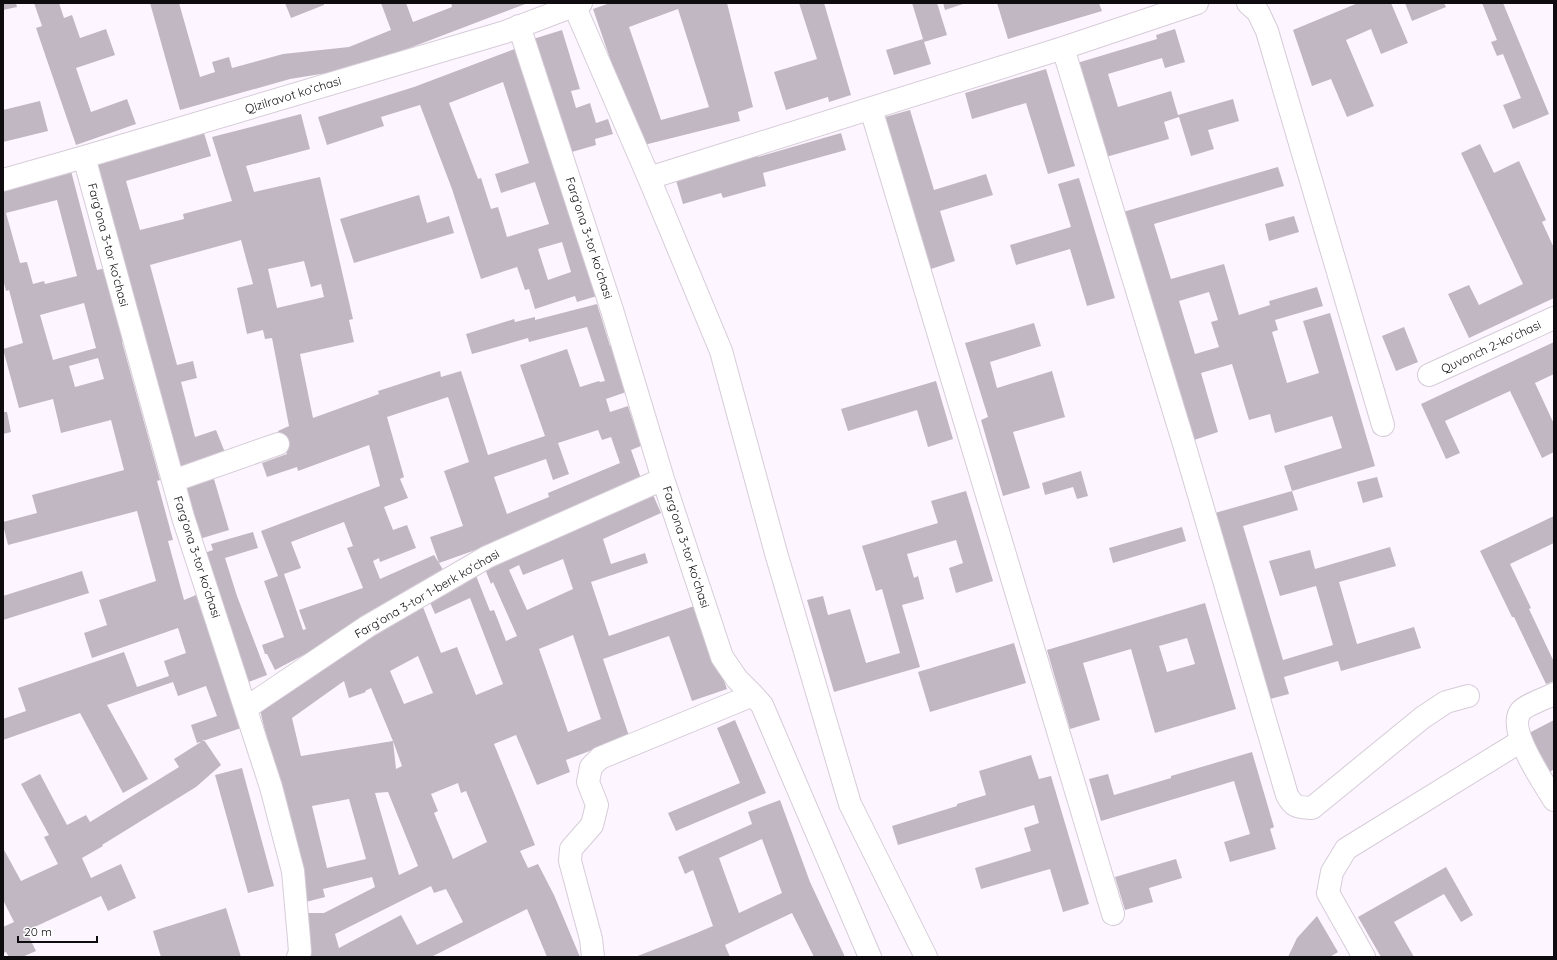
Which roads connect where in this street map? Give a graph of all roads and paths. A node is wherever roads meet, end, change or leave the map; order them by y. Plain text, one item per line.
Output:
1 (1197, 3) edge
2 (1248, 3) edge
3 (578, 4) edge
4 (519, 26) junction
5 (1063, 48) junction
6 (871, 109) junction
7 (84, 157) junction
8 (649, 178) junction
9 (3, 180) edge
10 (1554, 318) edge
11 (1429, 375) dead end
12 (1383, 425) dead end
13 (278, 444) dead end
14 (663, 479) junction
15 (173, 481) junction
16 (1554, 694) edge
17 (753, 695) junction
18 (1468, 696) dead end
19 (246, 708) junction
20 (1520, 740) junction
21 (1554, 800) edge
22 (1113, 914) dead end
23 (298, 957) edge
24 (592, 957) edge
25 (870, 957) edge
26 (926, 957) edge
27 (1364, 957) edge

1 - 5 street
2 - 12 street
3 - 4 street, Qizilravot koʻchasi
3 - 8 street
4 - 7 street, Qizilravot koʻchasi
4 - 14 street, Fargʻona 3-tor koʻchasi
5 - 6 street
5 - 18 street
6 - 8 street
6 - 22 street
7 - 9 street, Qizilravot koʻchasi
7 - 15 street, Fargʻona 3-tor koʻchasi
8 - 26 street
10 - 11 street, Quvonch 2-koʻchasi
13 - 15 street
14 - 17 street, Fargʻona 3-tor koʻchasi
14 - 19 street, Fargʻona 3-tor 1-berk koʻchasi
15 - 19 street, Fargʻona 3-tor koʻchasi
16 - 20 street
17 - 24 street
17 - 25 street, Fargʻona 3-tor koʻchasi
19 - 23 street, Fargʻona 3-tor koʻchasi
20 - 21 street
20 - 27 street

